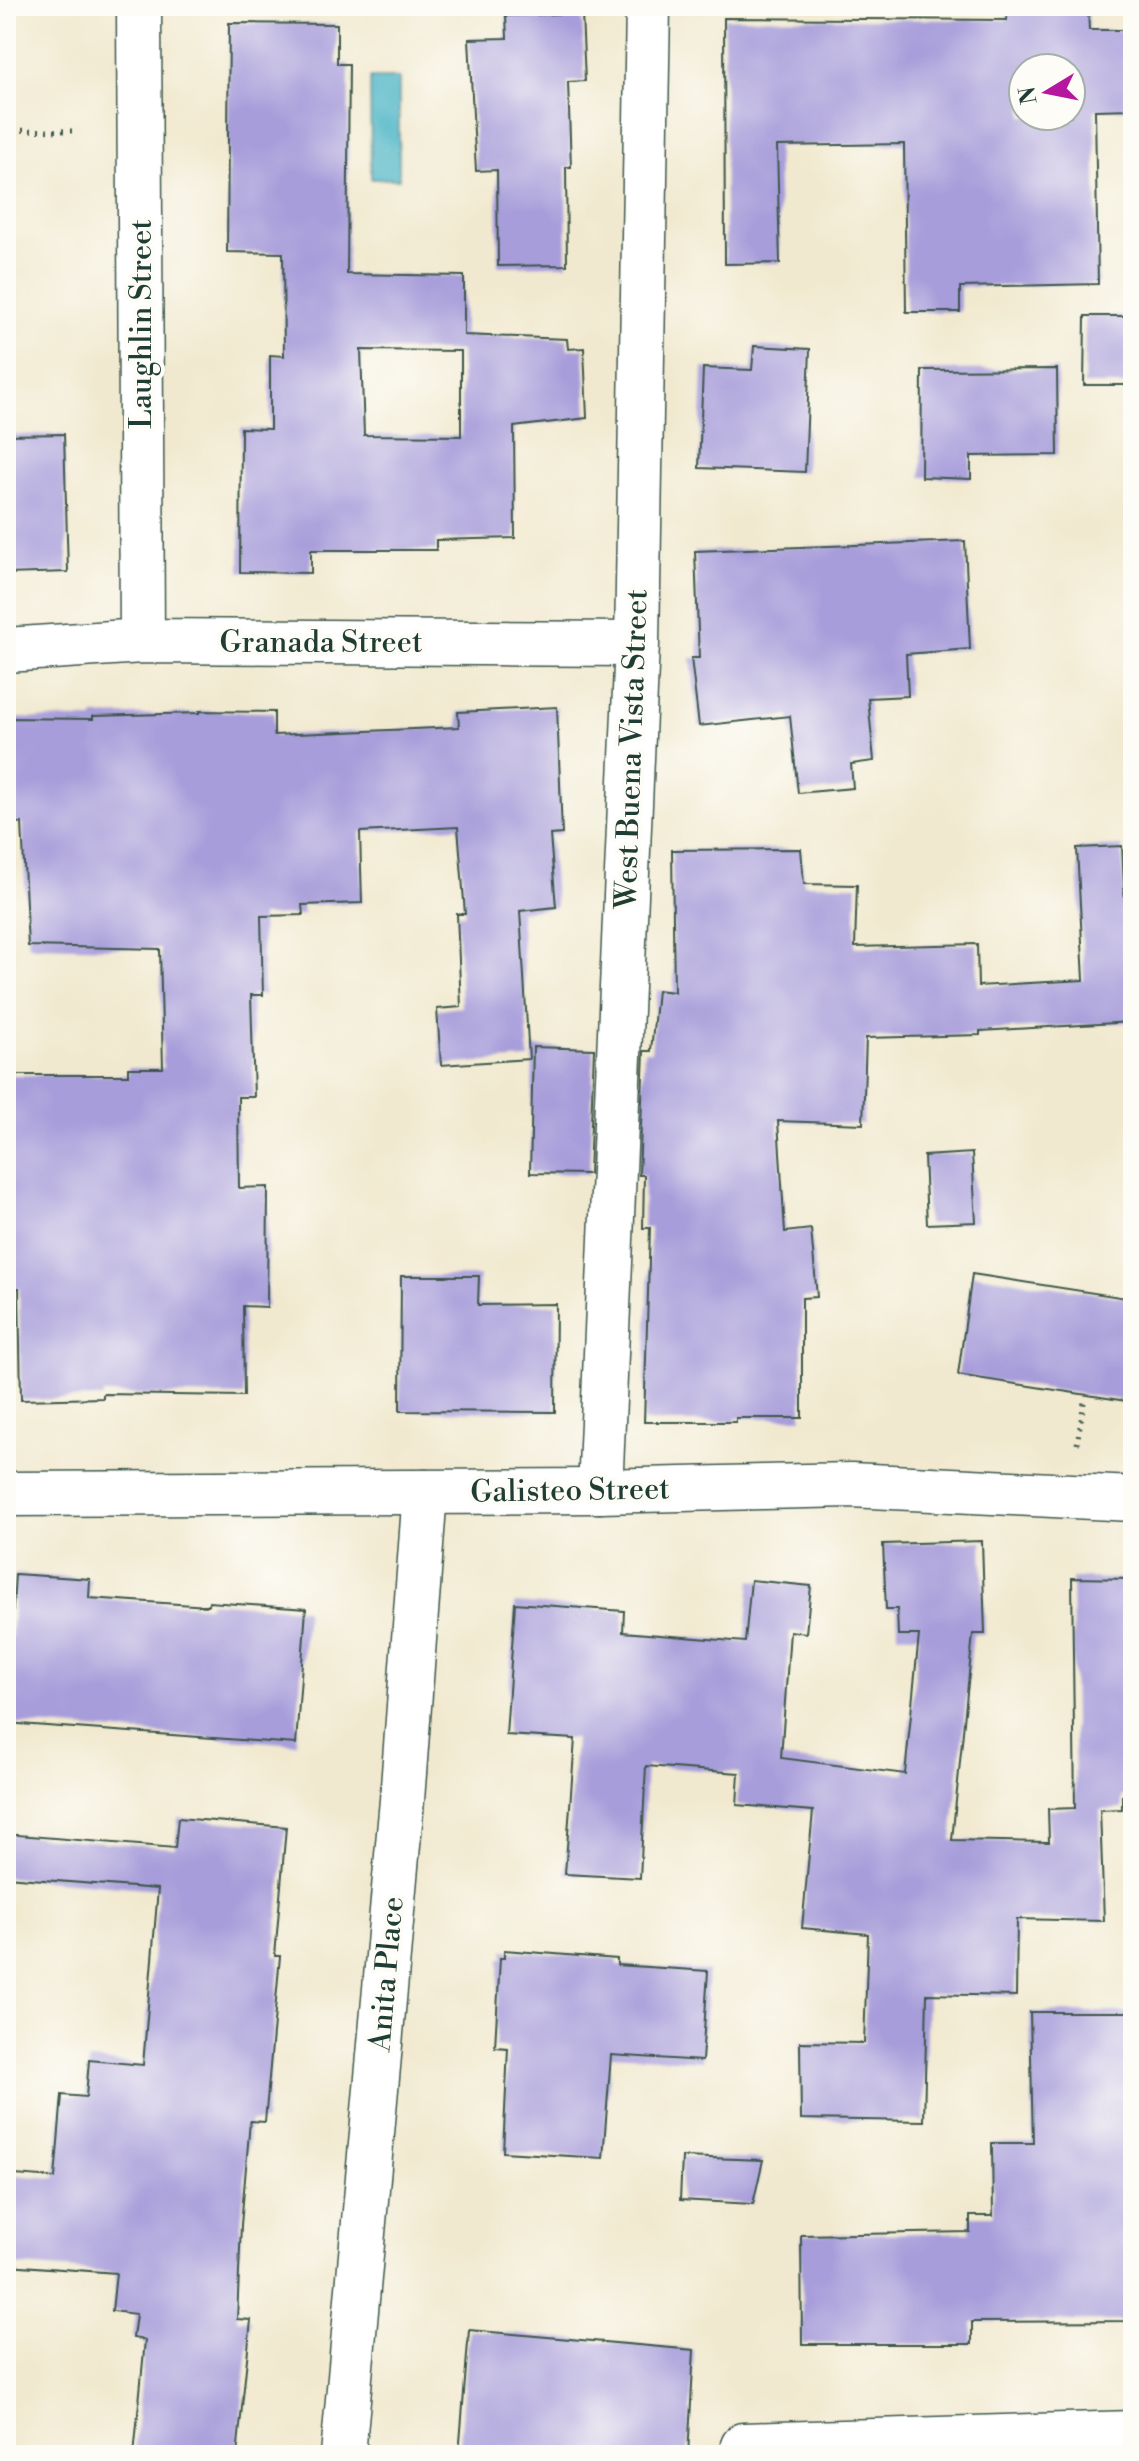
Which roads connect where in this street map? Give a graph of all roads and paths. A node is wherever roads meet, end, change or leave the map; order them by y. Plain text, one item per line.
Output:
1 (139, 6) edge
2 (648, 6) edge
3 (6, 130) edge
4 (72, 131) dead end
5 (15, 155) dead end
6 (6, 156) edge
7 (142, 641) junction
8 (637, 644) junction
9 (6, 650) edge
10 (1084, 1402) dead end
11 (1076, 1449) dead end
12 (600, 1491) junction
13 (425, 1492) junction
14 (6, 1494) edge
15 (1133, 1499) edge
16 (1133, 2433) edge
17 (743, 2445) dead end
18 (343, 2455) edge

1 - 7 street, Laughlin Street
2 - 8 street, West Buena Vista Street
3 - 4 path
5 - 6 path
7 - 8 street, Granada Street
7 - 9 street, Granada Street
8 - 12 street, West Buena Vista Street
10 - 11 path
12 - 13 street, Galisteo Street
12 - 15 street, Galisteo Street
13 - 14 street, Galisteo Street
13 - 18 street, Anita Place
16 - 17 street

